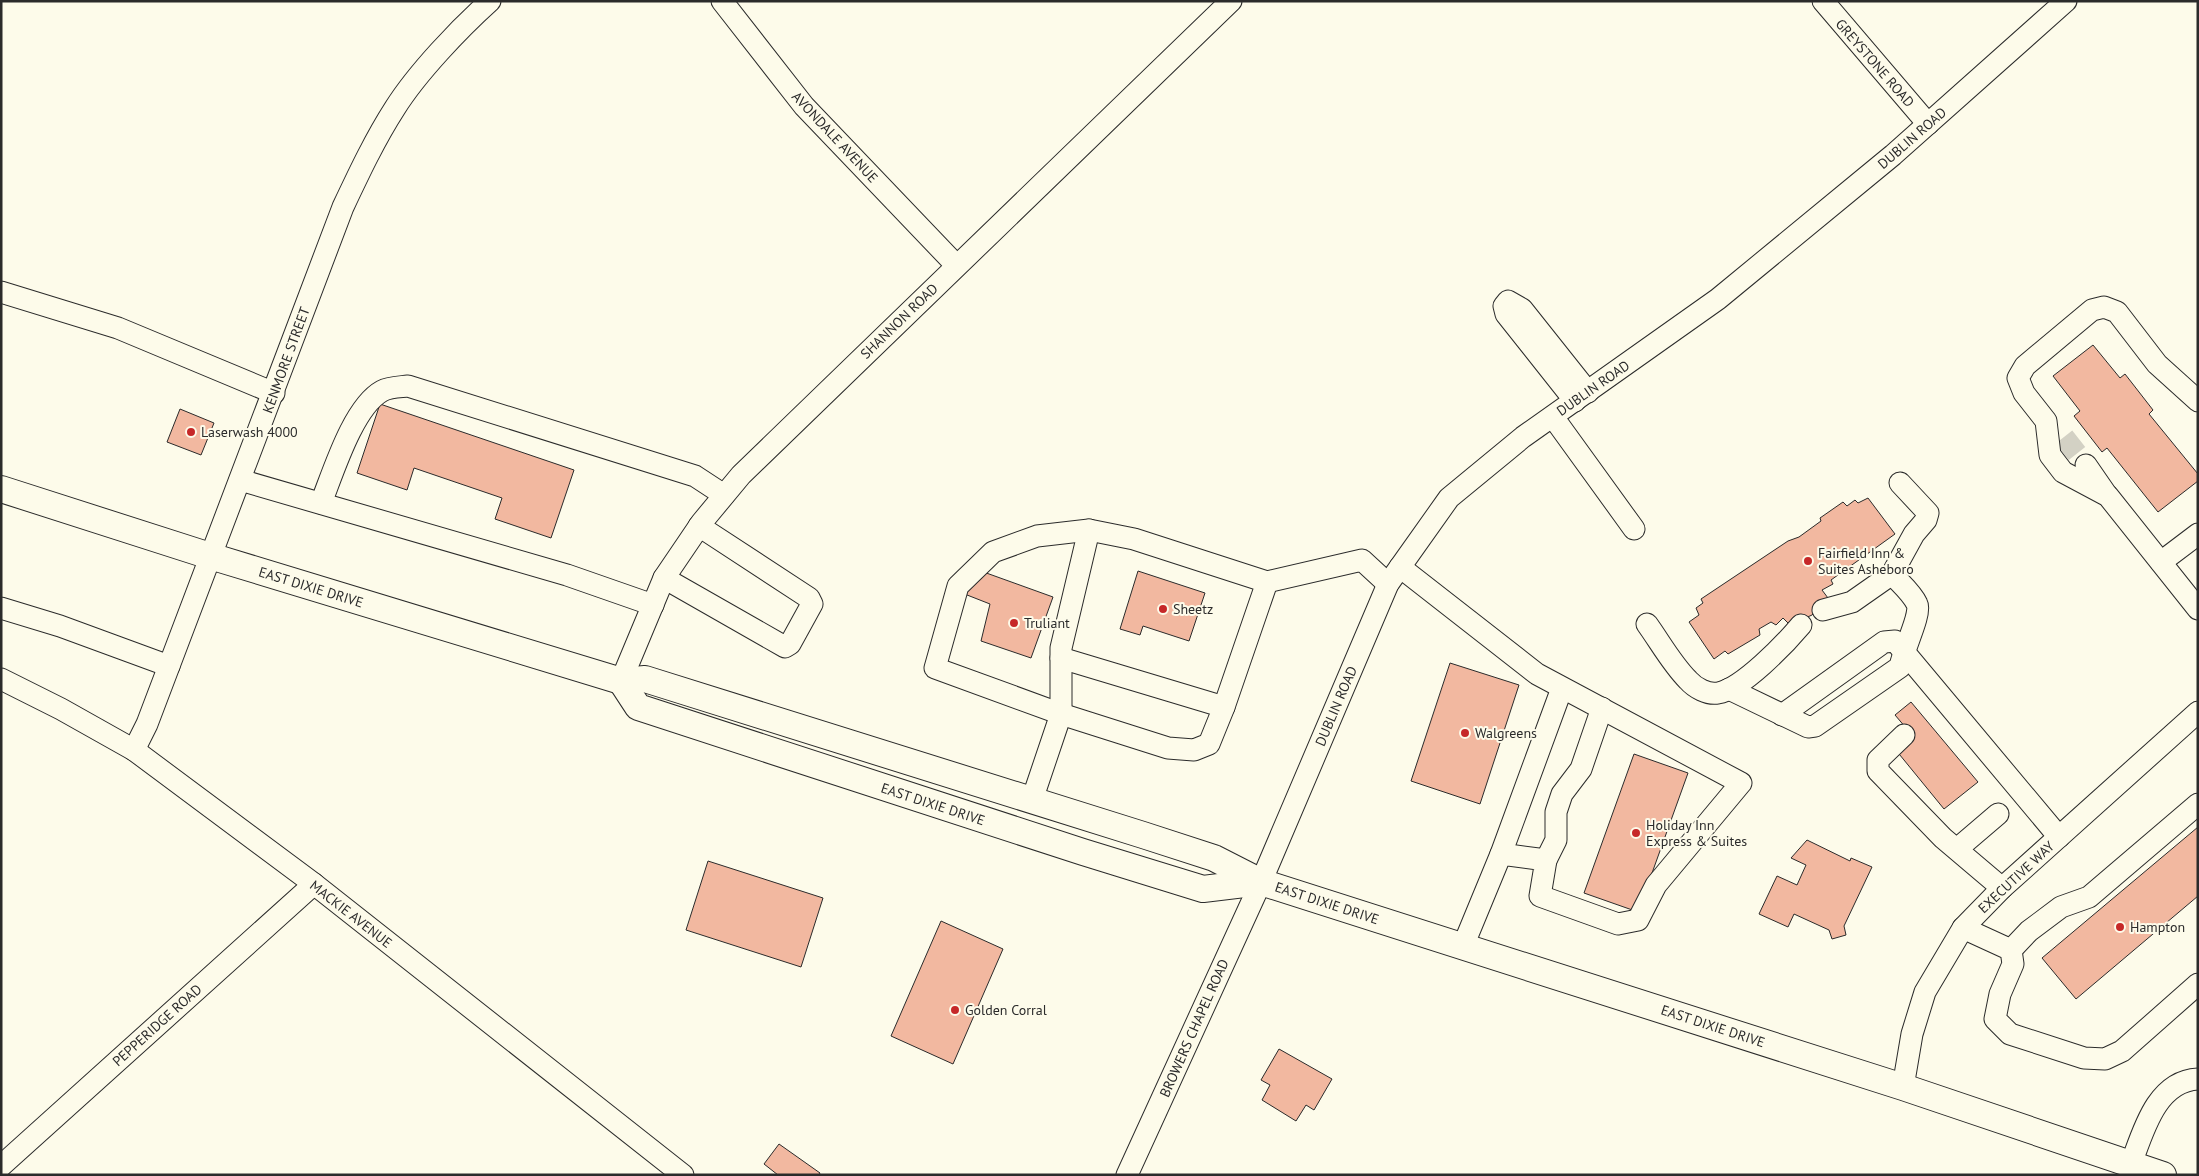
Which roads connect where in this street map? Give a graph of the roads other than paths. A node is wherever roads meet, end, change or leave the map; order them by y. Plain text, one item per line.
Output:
1 (490, 1) edge
2 (722, 1) edge
3 (1231, 1) edge
4 (1823, 1) edge
5 (2066, 1) edge
6 (1928, 124) junction
7 (956, 265) junction
8 (1, 292) edge
9 (274, 393) junction
10 (2198, 401) edge
11 (1553, 417) junction
12 (2046, 421) junction
13 (2064, 437) tunnel mouth
14 (2086, 465) tunnel mouth
15 (240, 480) junction
16 (1900, 483) dead end
17 (1, 489) edge
18 (724, 495) junction
19 (2108, 496) junction
20 (321, 503) junction
21 (699, 526) junction
22 (1634, 529) dead end
23 (1089, 530) junction
24 (2198, 534) edge
25 (210, 556) junction
26 (2161, 562) junction
27 (1892, 574) junction
28 (1394, 576) junction
29 (664, 578) junction
30 (1267, 582) junction
31 (653, 605) junction
32 (1, 608) edge
33 (1823, 610) dead end
34 (2198, 610) edge
35 (1647, 624) dead end
36 (1801, 625) dead end
37 (1903, 650) junction
38 (1061, 658) junction
39 (169, 666) junction
40 (1, 679) edge
41 (621, 681) junction
42 (1562, 688) junction
43 (1729, 689) junction
44 (1224, 708) junction
45 (1602, 708) junction
46 (1060, 714) junction
47 (1782, 715) junction
48 (2196, 716) edge
49 (1904, 735) dead end
50 (134, 750) junction
51 (1032, 800) junction
52 (2198, 804) edge
53 (1998, 814) dead end
54 (2059, 837) junction
55 (1956, 849) junction
56 (1500, 854) junction
57 (1546, 860) junction
58 (1261, 882) junction
59 (314, 884) junction
60 (2002, 888) junction
61 (1963, 928) junction
62 (1463, 946) junction
63 (2011, 950) junction
64 (2198, 984) edge
65 (2198, 1079) edge
66 (1903, 1087) junction
67 (2131, 1164) junction
68 (1, 1166) edge
69 (683, 1175) edge
70 (1127, 1175) edge
71 (2163, 1175) edge

1 - 9 street, KENMORE STREET
2 - 7 street, AVONDALE AVENUE
3 - 7 street, SHANNON ROAD
4 - 6 street, GREYSTONE ROAD
5 - 6 street, DUBLIN ROAD
6 - 11 street, DUBLIN ROAD
7 - 18 street, SHANNON ROAD
8 - 9 street
9 - 15 street, KENMORE STREET
10 - 12 street
11 - 22 street
11 - 28 street, DUBLIN ROAD
12 - 13 street
12 - 19 street
14 - 19 street
15 - 20 street
15 - 25 street, KENMORE STREET
16 - 27 street
17 - 25 main road, EAST DIXIE DRIVE
18 - 20 street
18 - 21 street, SHANNON ROAD
19 - 26 street
20 - 31 street
21 - 29 street, SHANNON ROAD
21 - 29 street
23 - 30 street
23 - 38 street
23 - 46 street
24 - 26 street
25 - 39 street, KENMORE STREET
25 - 41 main road, EAST DIXIE DRIVE
26 - 34 street
27 - 33 street
27 - 37 street
28 - 30 street
28 - 42 street
28 - 58 street, DUBLIN ROAD
29 - 31 street, SHANNON ROAD
30 - 44 street
31 - 41 street, SHANNON ROAD
32 - 39 street
35 - 43 street
36 - 43 street
37 - 47 street
37 - 47 street
37 - 54 street
38 - 44 street
38 - 46 street
39 - 50 street, KENMORE STREET
40 - 50 street, MACKIE AVENUE
41 - 51 main road, EAST DIXIE DRIVE
41 - 58 main road, EAST DIXIE DRIVE
42 - 45 street
42 - 56 street
43 - 47 street
44 - 46 street
45 - 57 street
45 - 57 street
46 - 51 street
48 - 54 street, EXECUTIVE WAY
49 - 55 street
50 - 59 street, MACKIE AVENUE
51 - 58 main road, EAST DIXIE DRIVE
52 - 63 street
53 - 55 street
54 - 60 street, EXECUTIVE WAY
55 - 60 street
56 - 57 street
56 - 62 street
58 - 62 main road, EAST DIXIE DRIVE
58 - 70 street, BROWERS CHAPEL ROAD
59 - 68 street, PEPPERIDGE ROAD
59 - 69 street, MACKIE AVENUE
60 - 61 street, EXECUTIVE WAY
61 - 63 street
61 - 66 street, EXECUTIVE WAY
62 - 66 main road, EAST DIXIE DRIVE
63 - 64 street
65 - 67 street
66 - 67 main road, EAST DIXIE DRIVE
67 - 71 main road, EAST DIXIE DRIVE

